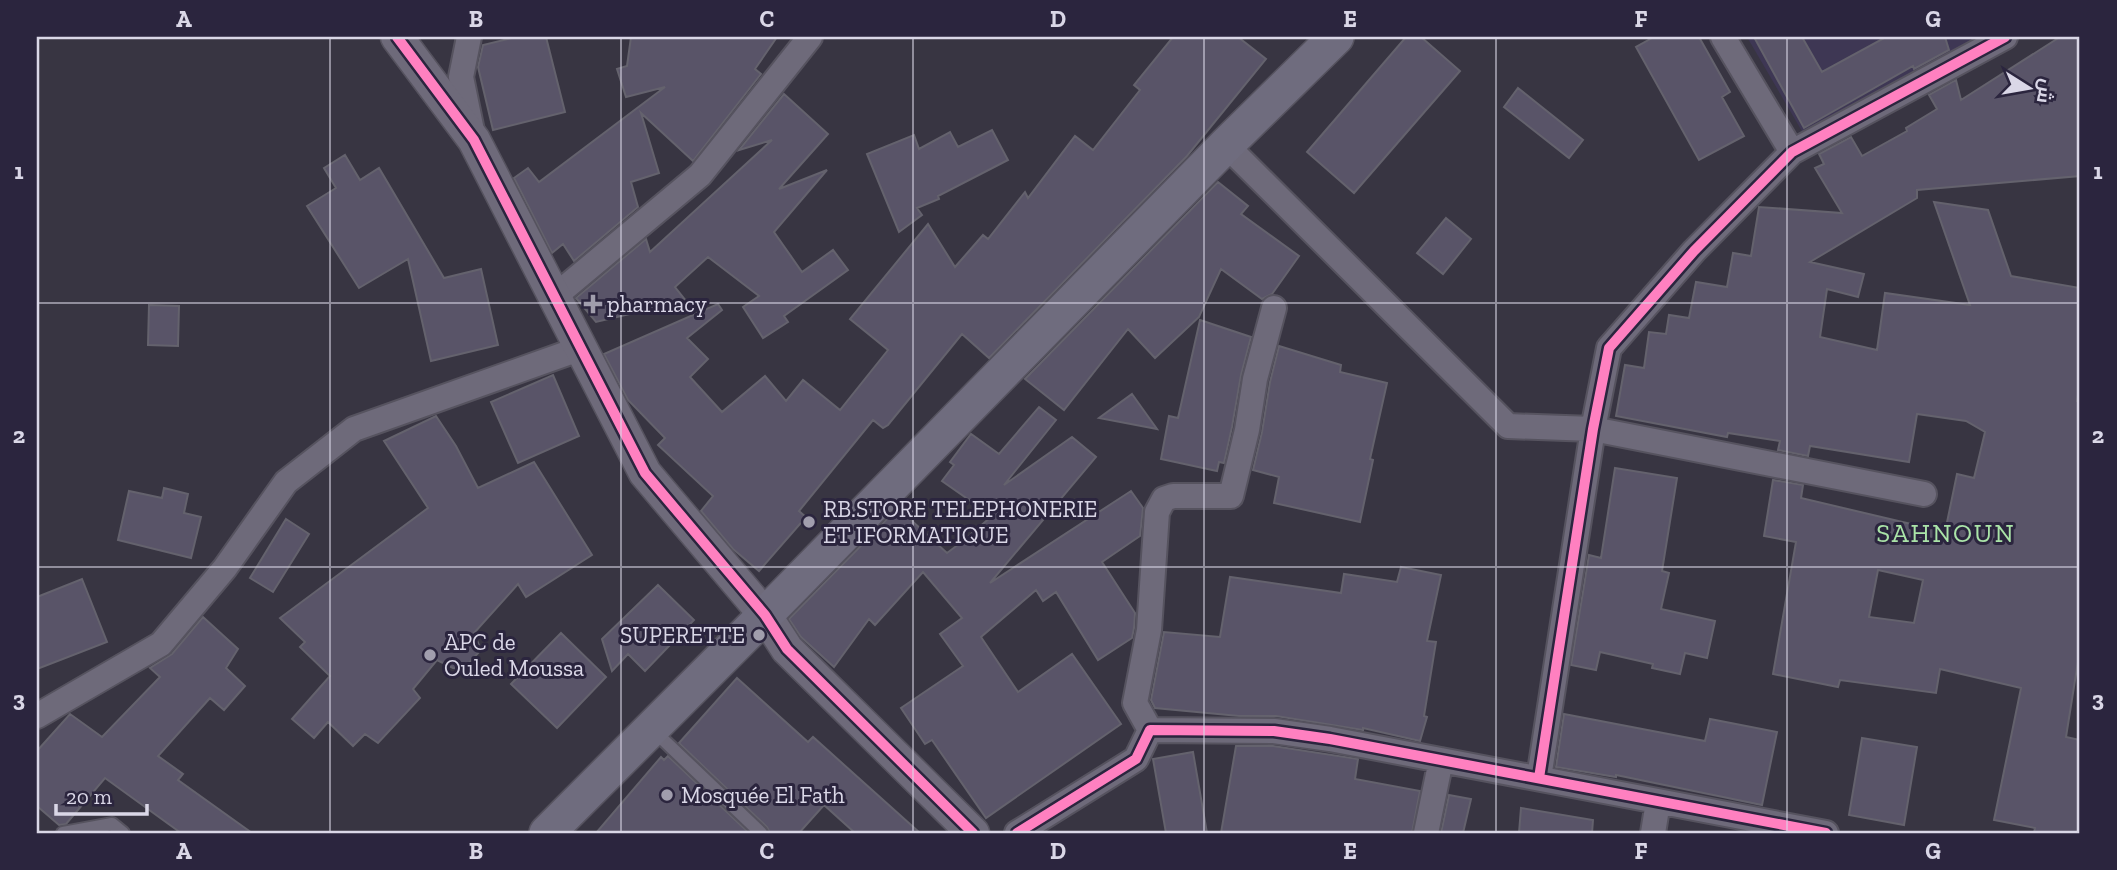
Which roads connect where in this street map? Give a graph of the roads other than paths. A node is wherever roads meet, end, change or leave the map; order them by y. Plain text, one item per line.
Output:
1 (397, 37) edge
2 (469, 37) edge
3 (810, 37) edge
4 (1336, 37) edge
5 (1723, 37) edge
6 (2005, 37) edge
7 (474, 140) junction
8 (1226, 145) junction
9 (1793, 152) junction
10 (554, 297) junction
11 (1274, 308) dead end
12 (579, 349) junction
13 (1593, 429) junction
14 (1924, 494) dead end
15 (765, 615) junction
16 (37, 716) edge
17 (651, 727) junction
18 (1150, 730) junction
19 (1441, 760) junction
20 (1539, 778) junction
21 (1658, 802) junction
22 (63, 833) edge
23 (123, 833) edge
24 (547, 833) edge
25 (761, 833) edge
26 (973, 833) edge
27 (1017, 833) edge
28 (1426, 833) edge
29 (1653, 833) edge
30 (1826, 833) edge

1 - 7 street
2 - 7 street
3 - 10 street
4 - 8 main road
5 - 9 street
6 - 9 street
7 - 10 street
8 - 13 street
8 - 15 main road
9 - 13 street
10 - 12 street
11 - 18 street
12 - 15 street
12 - 16 street
13 - 14 street
13 - 20 street
15 - 17 main road
15 - 26 street
17 - 24 main road
17 - 25 lane
18 - 19 street
18 - 27 street
19 - 20 street
19 - 28 street
20 - 21 street
21 - 29 street
21 - 30 street
22 - 23 lane

